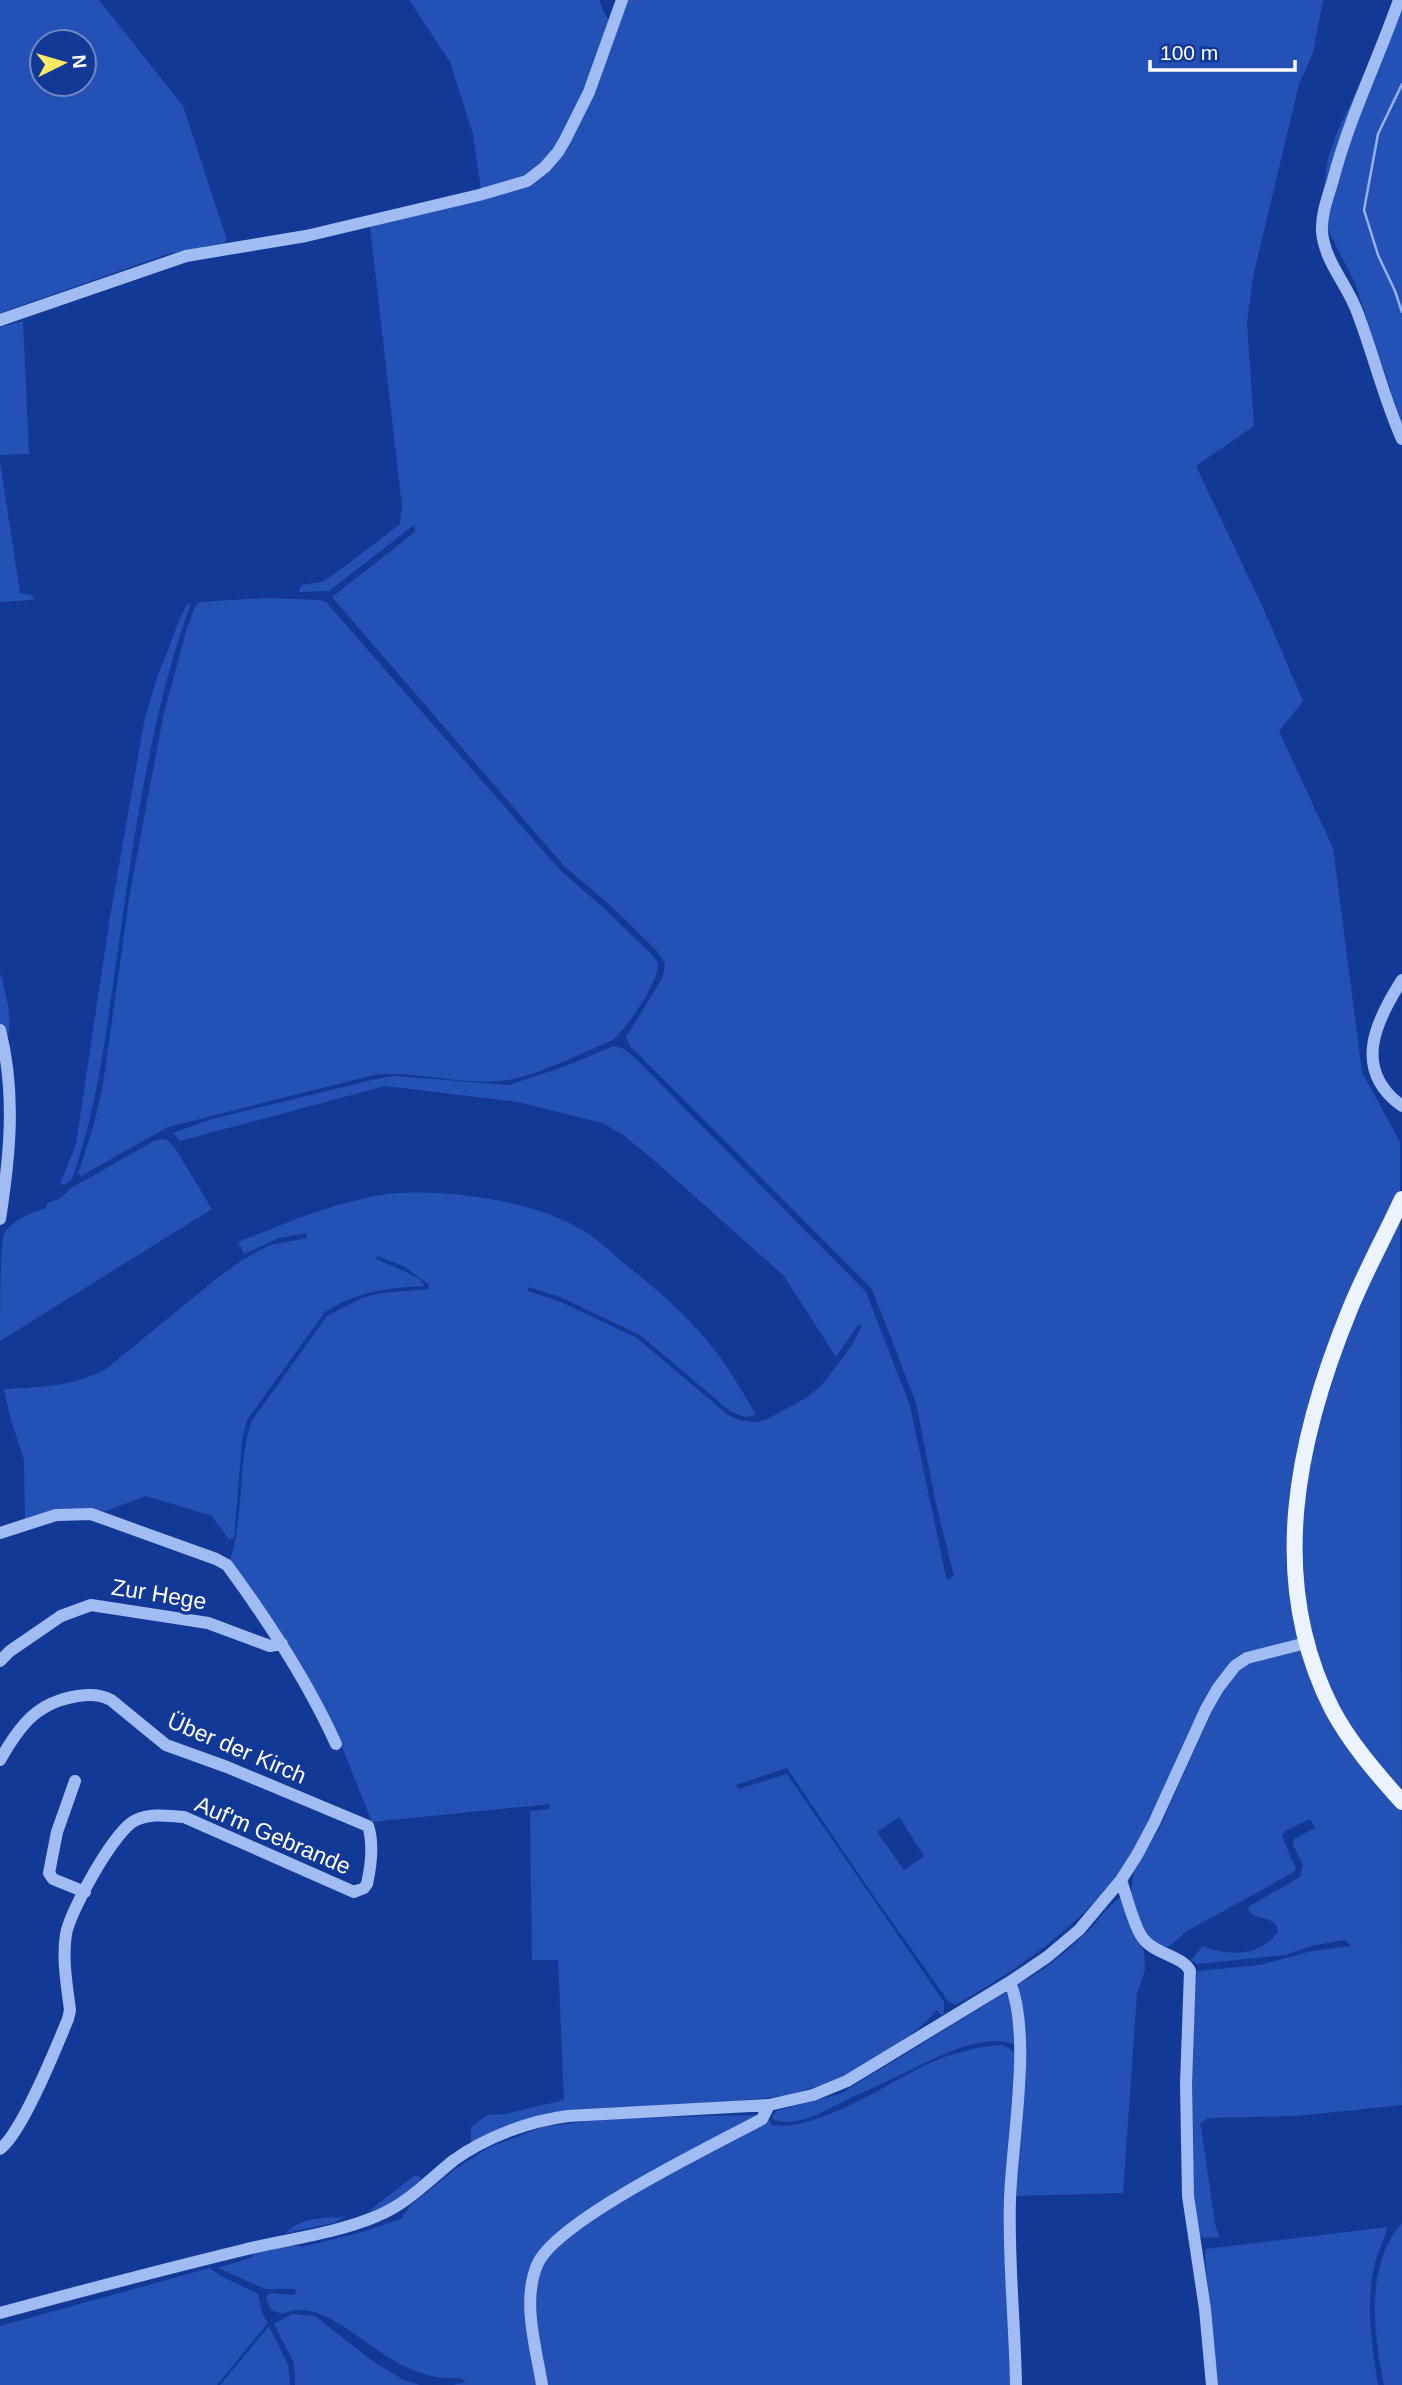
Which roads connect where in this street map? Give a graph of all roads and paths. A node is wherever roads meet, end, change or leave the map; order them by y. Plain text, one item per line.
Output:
1 (622, 0) edge
2 (1399, 0) edge
3 (0, 320) edge
4 (1402, 439) edge
5 (1402, 980) edge
6 (0, 1030) edge
7 (1401, 1106) edge
8 (1402, 1199) edge
9 (0, 1219) edge
10 (0, 1533) edge
11 (1306, 1643) junction
12 (282, 1644) junction
13 (0, 1661) edge
14 (336, 1744) dead end
15 (0, 1760) edge
16 (75, 1781) dead end
17 (1402, 1802) edge
18 (368, 1826) joint
19 (1121, 1880) junction
20 (85, 1892) junction
21 (1010, 1982) junction
22 (769, 2105) junction
23 (0, 2149) edge
24 (0, 2313) edge
25 (542, 2385) edge
26 (1016, 2385) edge
27 (1212, 2385) edge

1 - 3 street
2 - 4 street
5 - 7 street
6 - 9 street
8 - 11 main road
10 - 12 street
11 - 17 main road
11 - 19 street
12 - 13 street, Zur Hege
12 - 14 street
15 - 18 street, Über der Kirch
16 - 20 street
18 - 20 street, Auf'm Gebrande
19 - 21 street
19 - 27 street
20 - 23 street, Auf'm Gebrande
21 - 22 street
21 - 26 street
22 - 24 street
22 - 25 street

